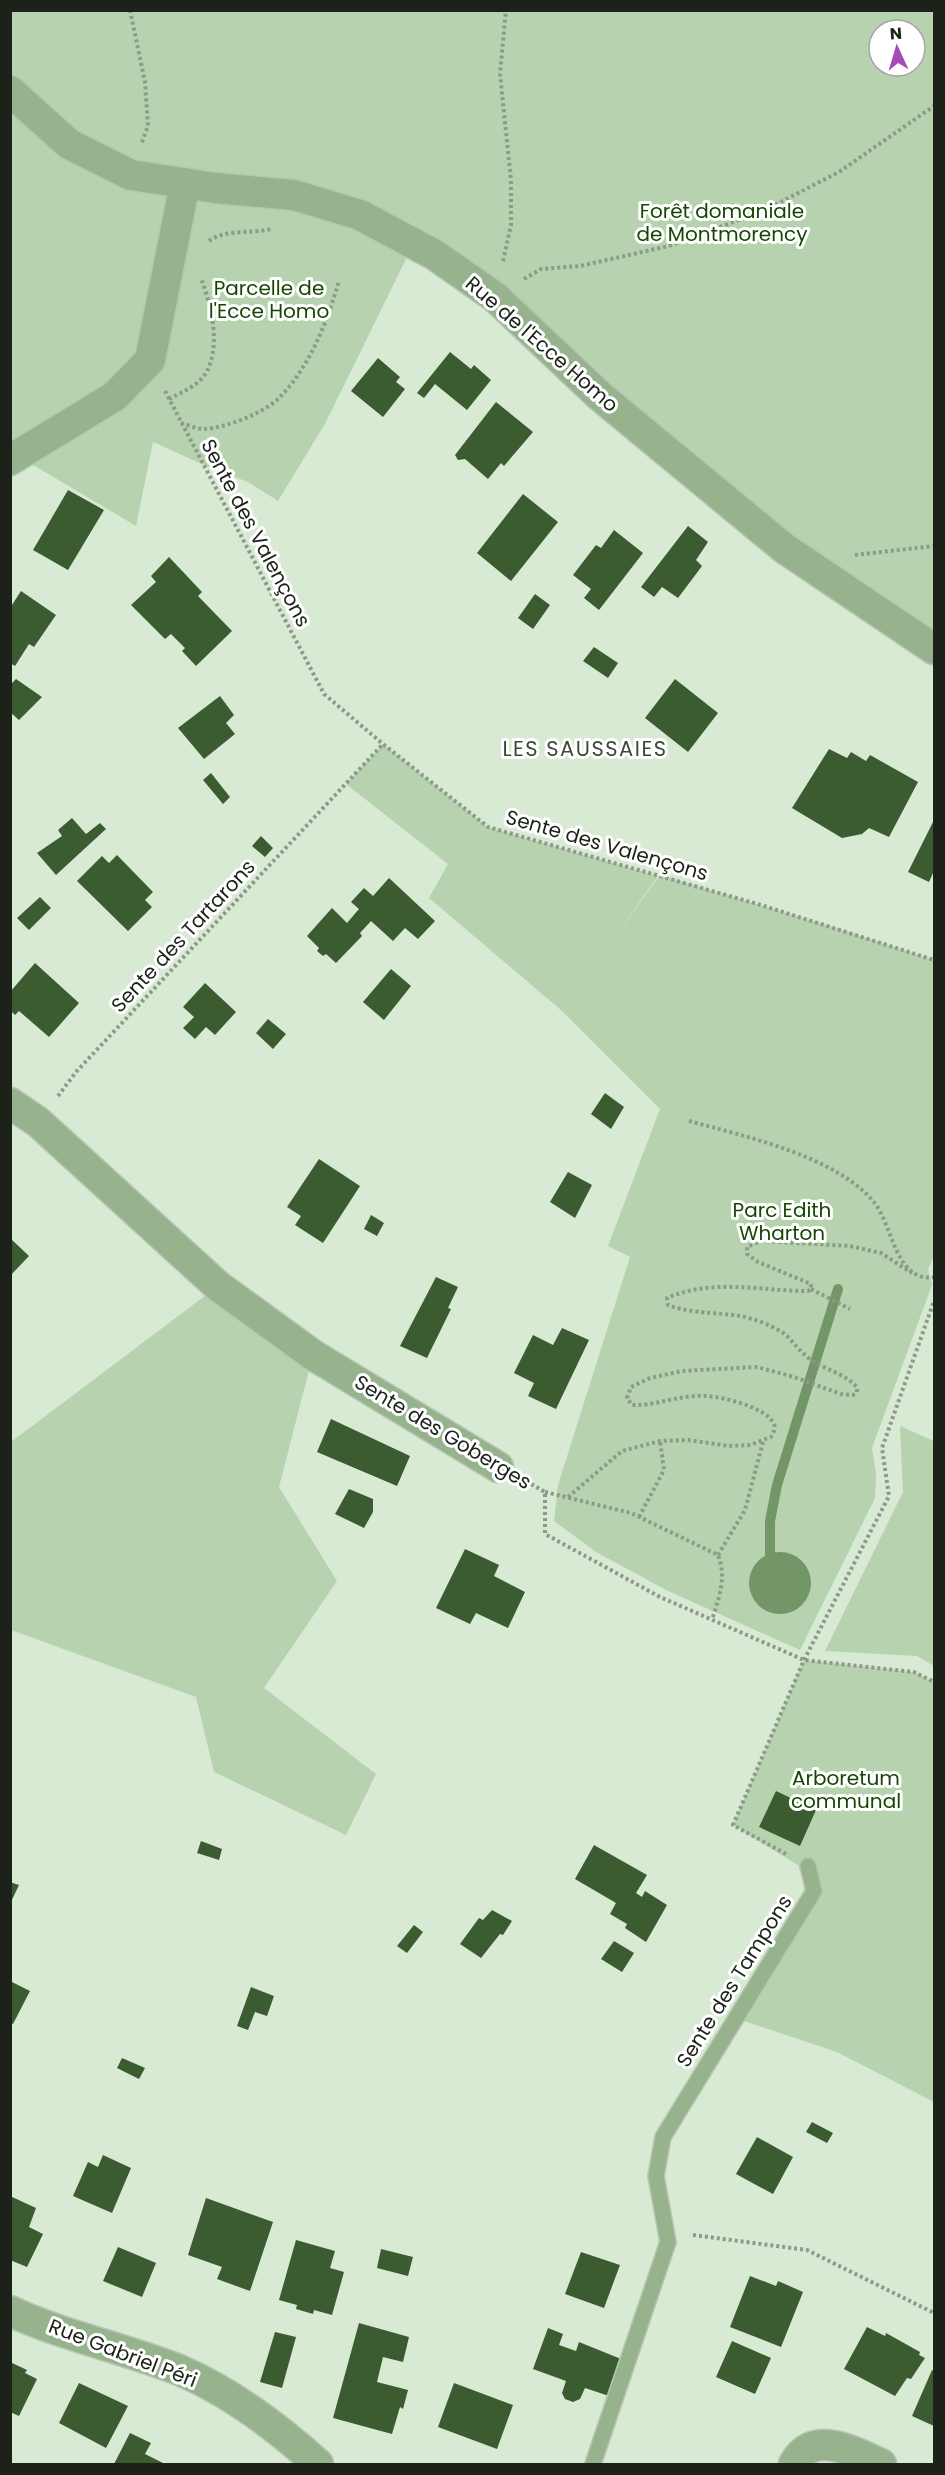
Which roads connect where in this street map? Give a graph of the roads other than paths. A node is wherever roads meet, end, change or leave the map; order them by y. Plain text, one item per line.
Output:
1 (10, 91) edge
2 (185, 183) junction
3 (10, 460) edge
4 (934, 649) edge
5 (10, 1103) edge
6 (498, 1467) road end
7 (808, 1866) road end
8 (10, 2311) edge
9 (318, 2464) edge
10 (593, 2464) edge
11 (794, 2464) edge
12 (881, 2464) edge

1 - 2 street, Rue de l'Ecce Homo
2 - 3 street
2 - 4 street, Rue de l'Ecce Homo
5 - 6 street, Sente des Goberges
7 - 10 lane, Sente des Tampons
8 - 9 street, Rue Gabriel Péri
11 - 12 street

